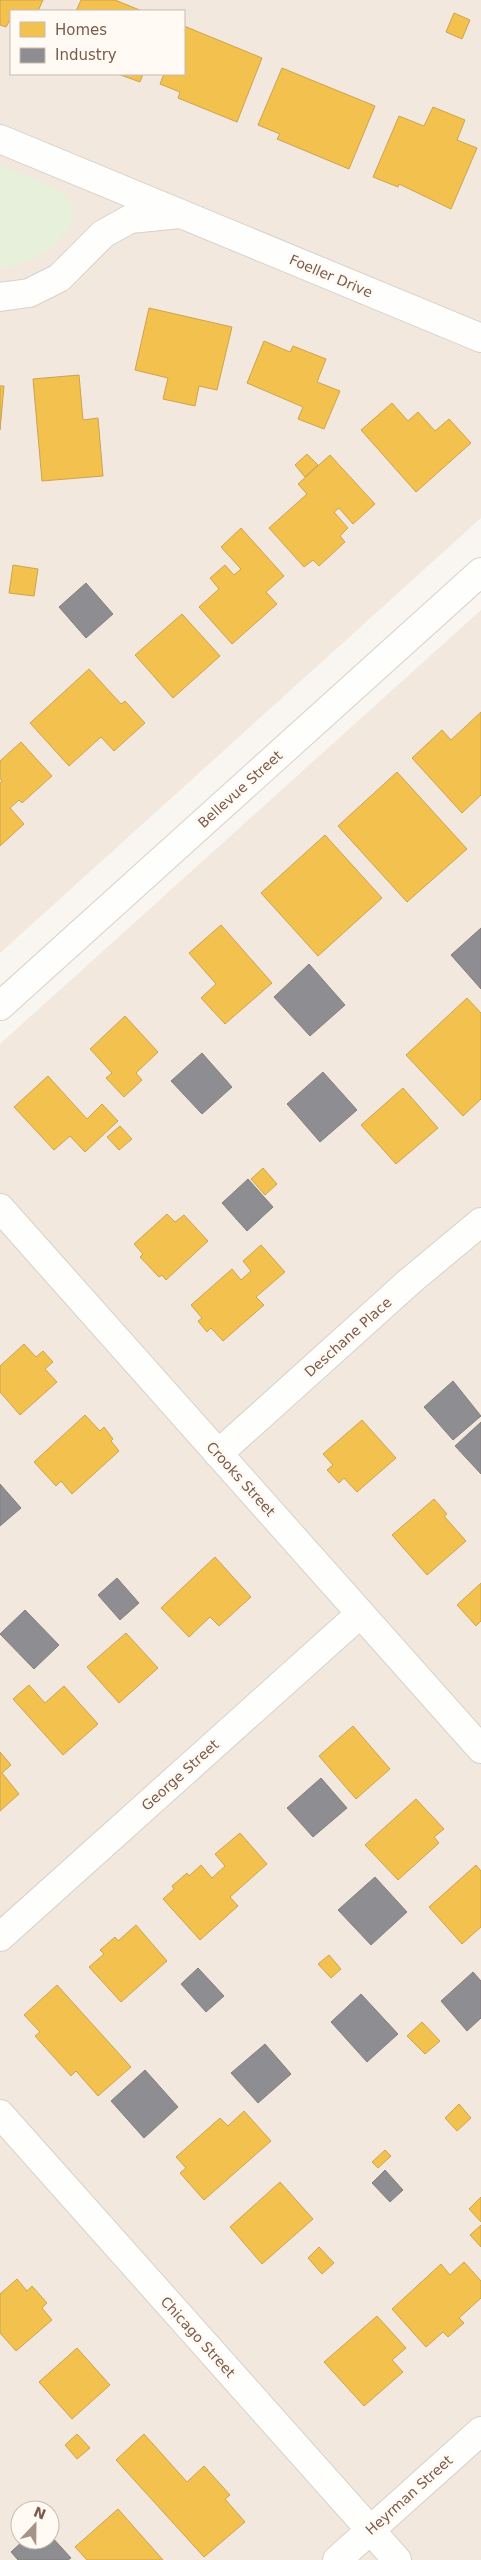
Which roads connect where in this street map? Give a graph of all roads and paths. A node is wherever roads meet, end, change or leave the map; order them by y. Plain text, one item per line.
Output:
1 (0, 139) edge
2 (182, 214) junction
3 (0, 297) edge
4 (481, 338) edge
5 (481, 572) edge
6 (0, 1006) edge
7 (0, 1208) edge
8 (481, 1222) edge
9 (218, 1454) junction
10 (360, 1614) junction
11 (481, 1749) edge
12 (0, 1937) edge
13 (0, 2114) edge
14 (481, 2431) edge
15 (370, 2530) junction
16 (337, 2560) edge
17 (396, 2560) edge

1 - 2 street, Foeller Drive
2 - 3 street, Foeller Drive
2 - 4 street, Foeller Drive
5 - 6 street, Bellevue Street
7 - 9 street, Crooks Street
8 - 9 street, Deschane Place
9 - 10 street, Crooks Street
10 - 11 street, Crooks Street
10 - 12 street, George Street
13 - 15 street, Chicago Street
14 - 15 street, Heyrman Street
15 - 16 street, Heyrman Street
15 - 17 street, Chicago Street

